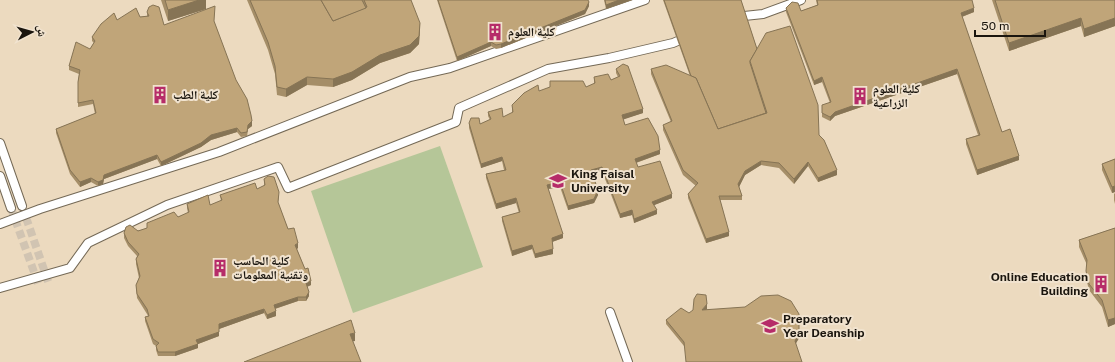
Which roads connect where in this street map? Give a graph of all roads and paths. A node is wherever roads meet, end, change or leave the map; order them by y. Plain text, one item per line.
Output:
1 (645, 0) edge
2 (801, 0) edge
3 (727, 20) edge
4 (694, 34) edge
5 (0, 143) edge
6 (0, 176) edge
7 (22, 206) tunnel mouth
8 (11, 208) tunnel mouth
9 (0, 224) edge
10 (0, 288) edge
11 (610, 312) dead end
12 (628, 362) edge

1 - 9 street
2 - 3 street
4 - 10 street
5 - 7 street
6 - 8 street
11 - 12 street

